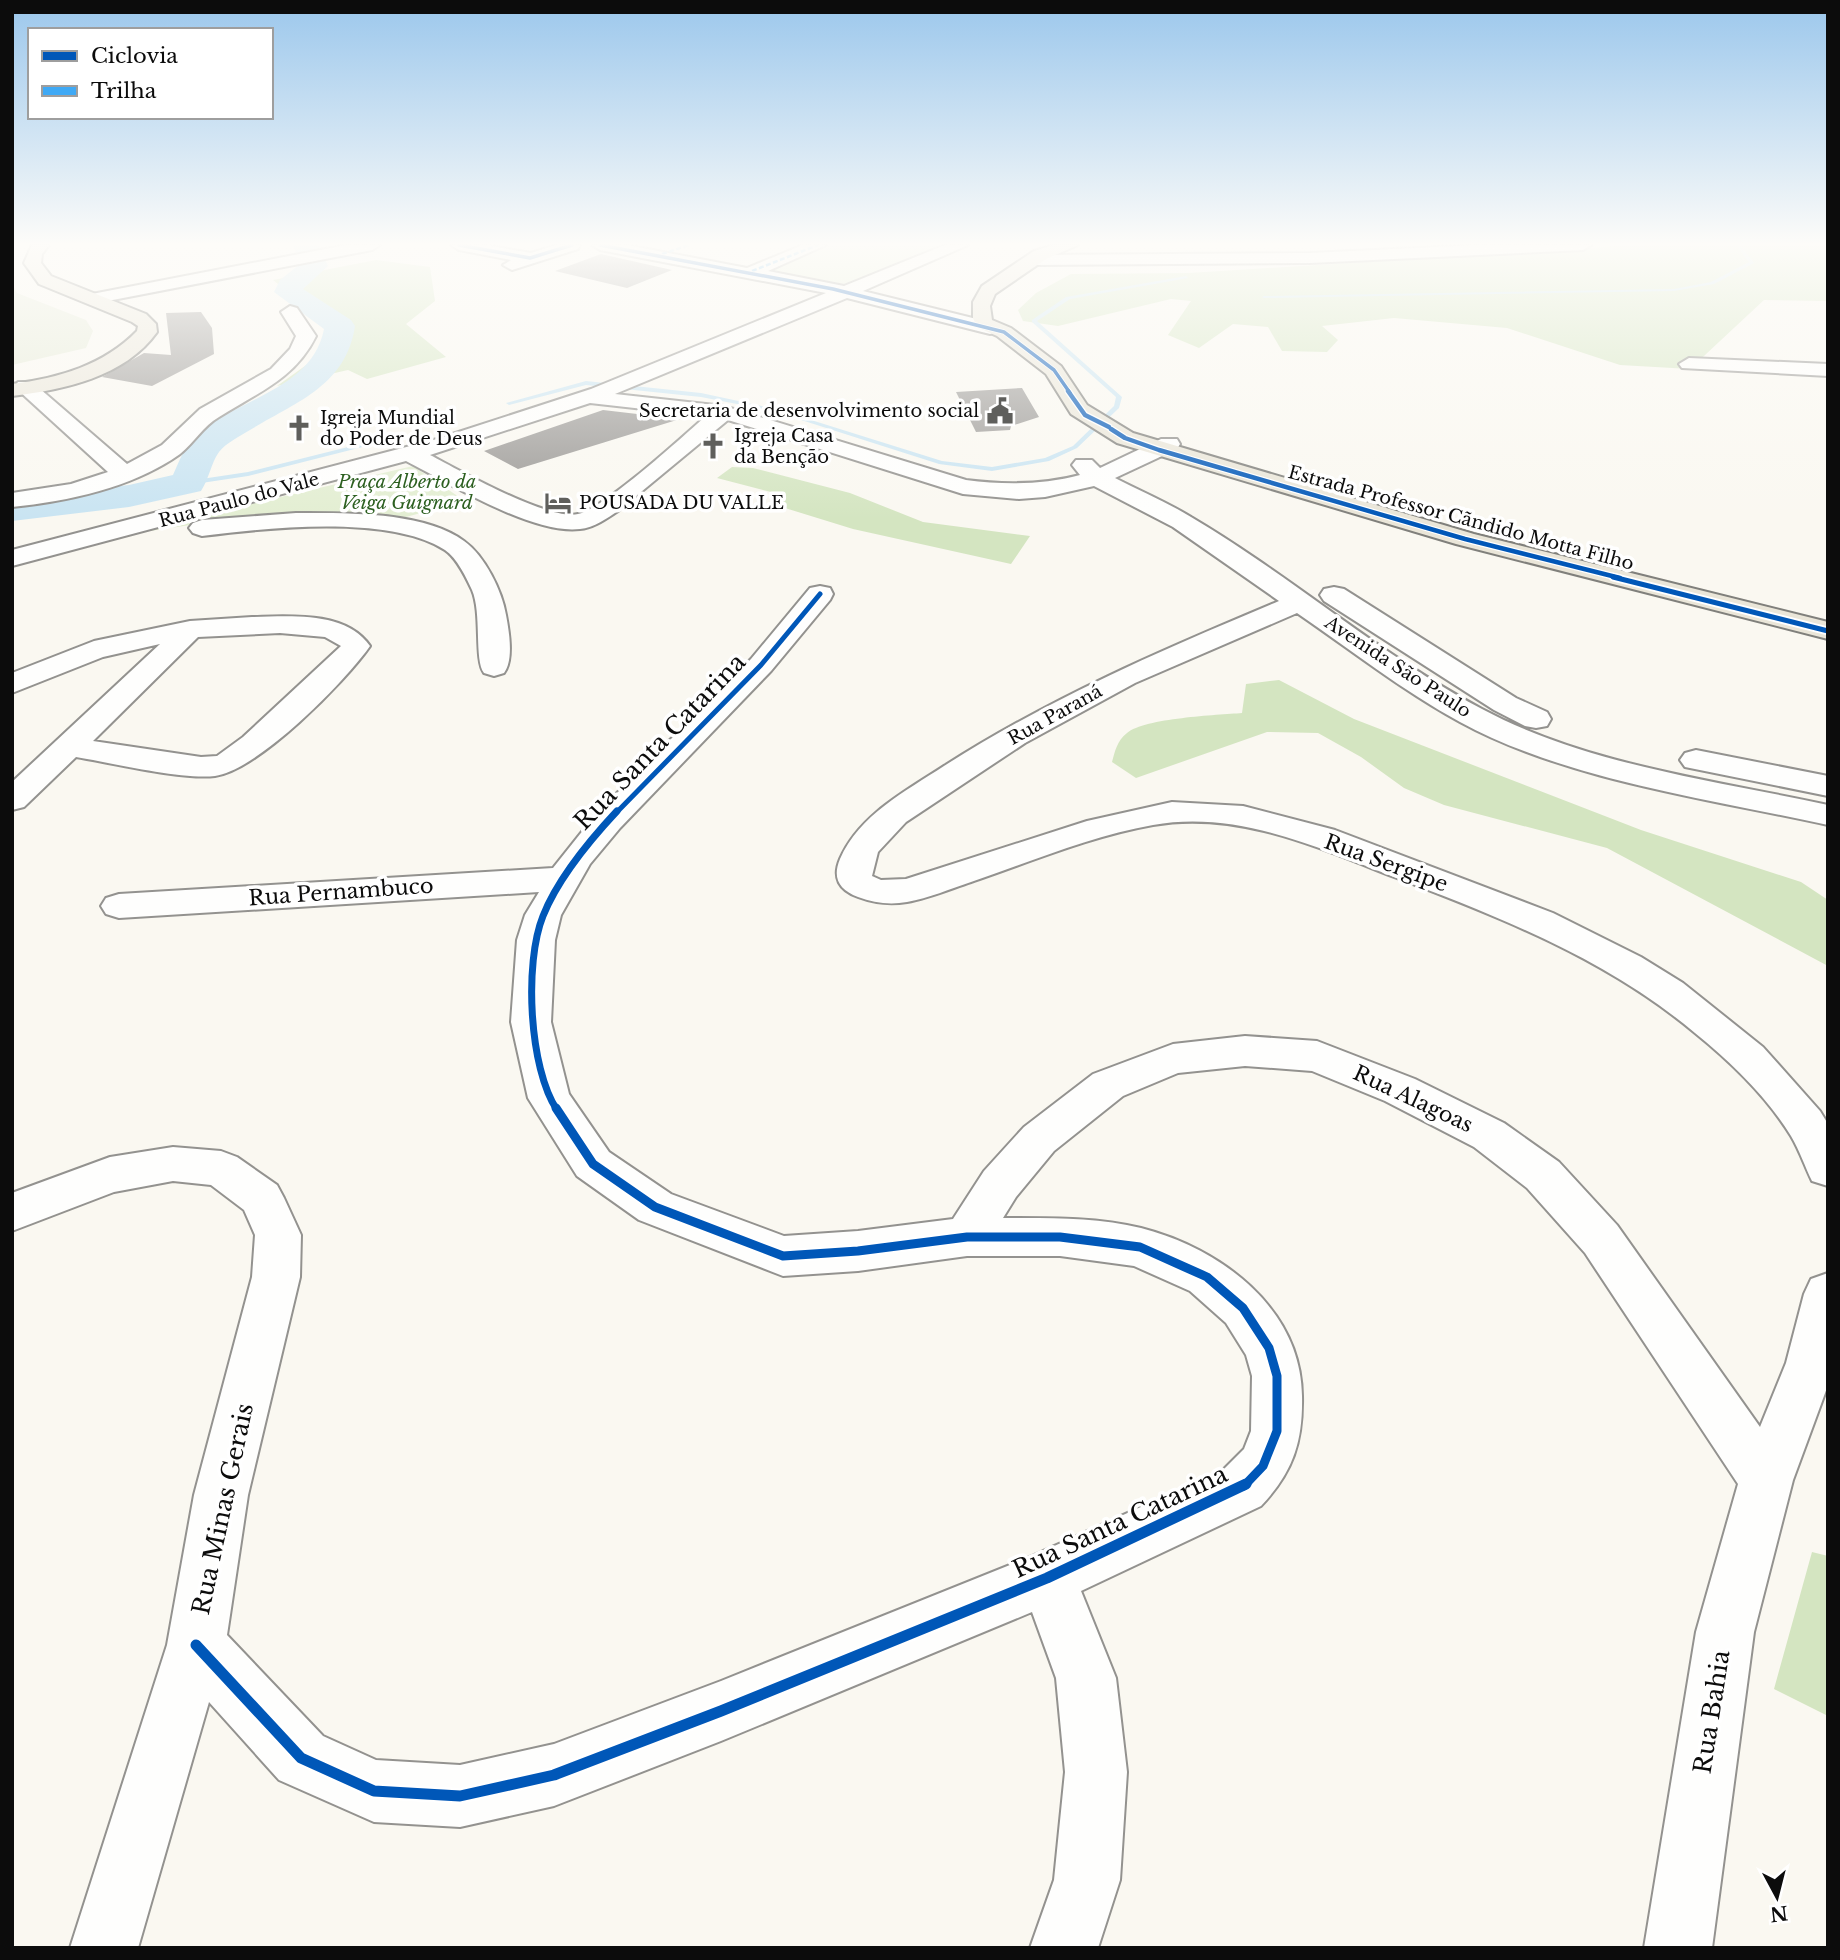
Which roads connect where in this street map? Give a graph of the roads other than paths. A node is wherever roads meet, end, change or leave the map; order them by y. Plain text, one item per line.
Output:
1 (142, 336) edge
2 (306, 336) edge
3 (738, 336) edge
4 (1006, 336) edge
5 (1689, 364) dead end
6 (1828, 370) edge
7 (20, 388) edge
8 (591, 395) junction
9 (724, 412) junction
10 (1108, 446) junction
11 (1172, 450) junction
12 (411, 455) junction
13 (124, 474) junction
14 (12, 500) edge
15 (12, 559) edge
16 (820, 594) dead end
17 (1300, 602) junction
18 (190, 629) junction
19 (1828, 631) edge
20 (494, 667) dead end
21 (12, 684) edge
22 (71, 747) junction
23 (1828, 786) edge
24 (12, 800) edge
25 (1828, 815) edge
26 (563, 879) junction
27 (855, 881) joint
28 (118, 906) dead end
29 (1828, 1169) edge
30 (12, 1212) edge
31 (967, 1237) junction
32 (1828, 1294) edge
33 (1766, 1480) junction
34 (1047, 1578) junction
35 (196, 1645) junction
36 (104, 1948) edge
37 (1064, 1948) edge
38 (1678, 1948) edge

1 - 7 main road
2 - 13 street
3 - 8 street, Rua Paulo do Vale
4 - 10 main road
5 - 6 street
7 - 13 street
8 - 9 street
8 - 12 street, Rua Paulo do Vale
9 - 10 street
9 - 12 street
10 - 11 street
10 - 11 main road, Estrada Professor Cãndido Motta Filho
10 - 17 street, Avenida São Paulo
10 - 23 street, Avenida São Paulo
11 - 19 main road, Estrada Professor Cãndido Motta Filho
12 - 15 street, Rua Paulo do Vale
13 - 14 street
15 - 20 street
16 - 26 street, Rua Santa Catarina
17 - 25 street, Avenida São Paulo
17 - 27 street, Rua Paraná
18 - 21 street
18 - 22 street
18 - 22 street
22 - 24 street
26 - 28 street, Rua Pernambuco
26 - 31 street, Rua Santa Catarina
27 - 29 street, Rua Sergipe
30 - 35 street, Rua Minas Gerais
31 - 33 street, Rua Alagoas
31 - 34 street, Rua Santa Catarina
32 - 33 street
33 - 38 street, Rua Bahia
34 - 35 street, Rua Santa Catarina
34 - 37 street
35 - 36 street, Rua Minas Gerais

